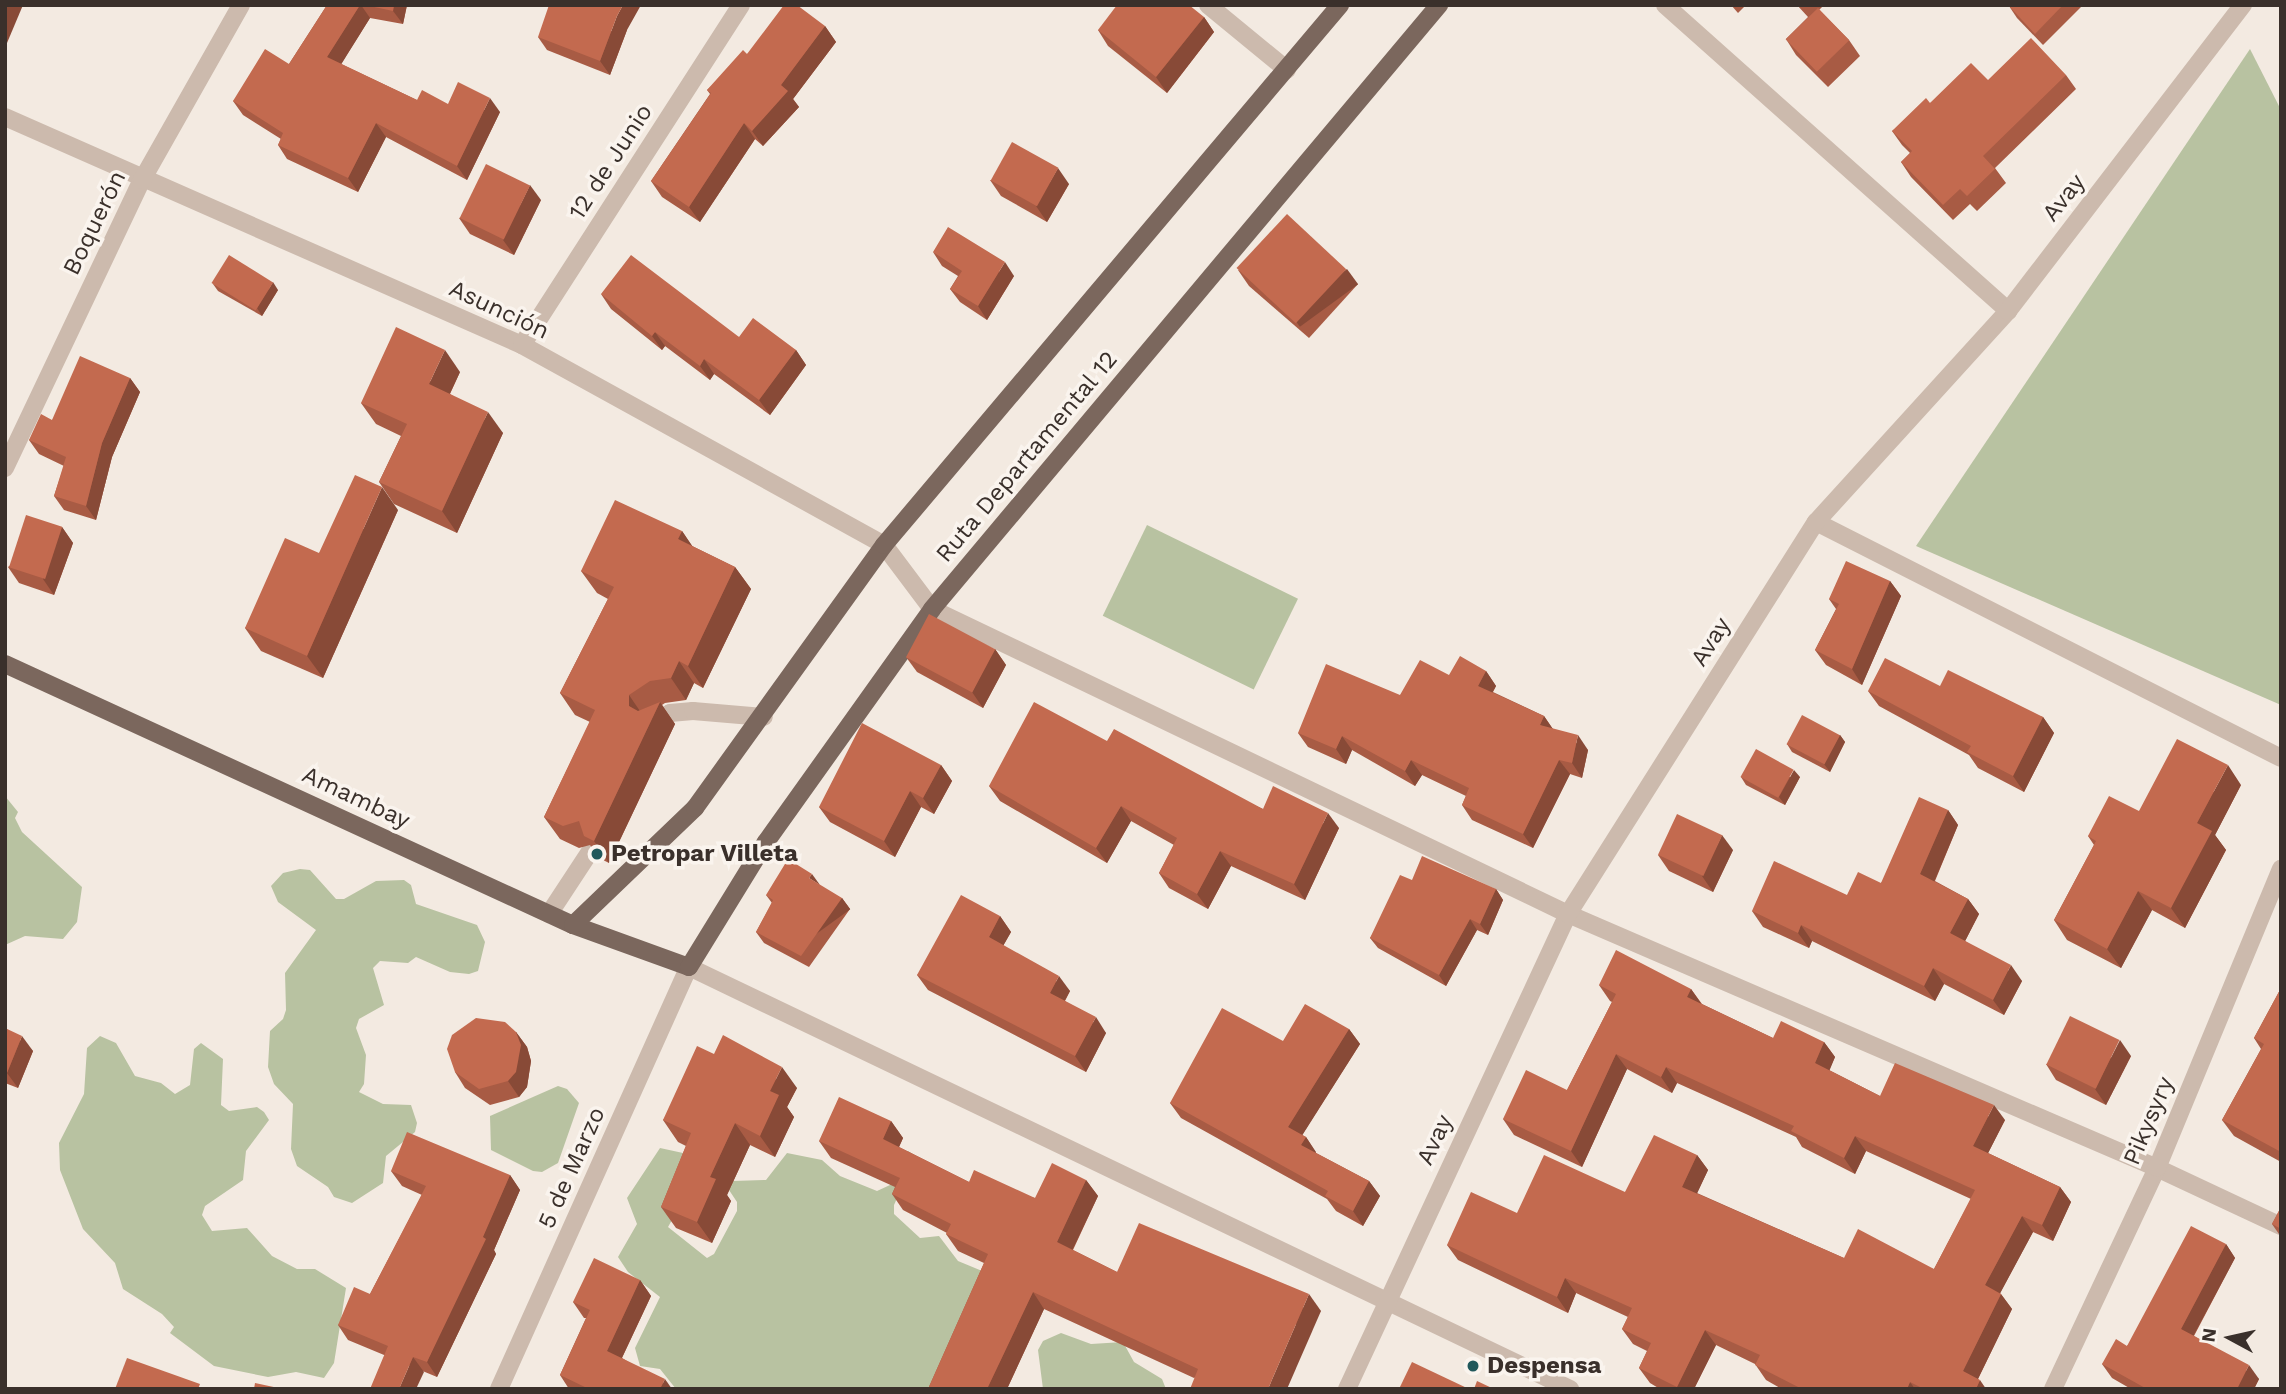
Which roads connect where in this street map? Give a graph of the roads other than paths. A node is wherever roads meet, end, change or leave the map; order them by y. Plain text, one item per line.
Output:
1 (241, 5) edge
2 (741, 5) edge
3 (1209, 5) edge
4 (1340, 5) edge
5 (1439, 5) edge
6 (1665, 5) edge
7 (2243, 5) edge
8 (1287, 70) junction
9 (5, 117) edge
10 (142, 180) junction
11 (2008, 312) junction
12 (522, 345) junction
13 (5, 468) edge
14 (1816, 522) junction
15 (884, 545) junction
16 (932, 608) junction
17 (5, 664) edge
18 (764, 717) junction
19 (654, 722) edge
20 (2281, 758) edge
21 (589, 853) edge
22 (2281, 869) edge
23 (549, 914) junction
24 (1568, 914) junction
25 (573, 925) junction
26 (690, 967) junction
27 (2157, 1168) junction
28 (2281, 1226) edge
29 (1386, 1303) junction
30 (499, 1389) edge
31 (1347, 1389) edge
32 (1570, 1389) edge
33 (2053, 1389) edge

1 - 10 street, Boquerón
2 - 12 street, 12 de Junio
3 - 8 street
4 - 8 main road
5 - 16 main road, Ruta Departamental 12
6 - 11 street
7 - 11 street, Avay
8 - 15 main road
9 - 10 street, Asunción
10 - 12 street, Asunción
10 - 13 street, Boquerón
11 - 14 street, Avay
12 - 15 street, Asunción
14 - 20 street
14 - 24 street, Avay
15 - 16 street, Asunción
15 - 18 main road
16 - 24 street
16 - 26 main road, Ruta Departamental 12
17 - 23 main road, Amambay
18 - 19 street
18 - 25 main road
21 - 23 street
22 - 27 street, Pikysyry
23 - 25 main road, Amambay
24 - 27 street
24 - 29 street, Avay
25 - 26 main road, Amambay
26 - 29 street
26 - 30 street, 5 de Marzo
27 - 28 street
27 - 33 street, Pikysyry
29 - 31 street, Avay
29 - 32 street

